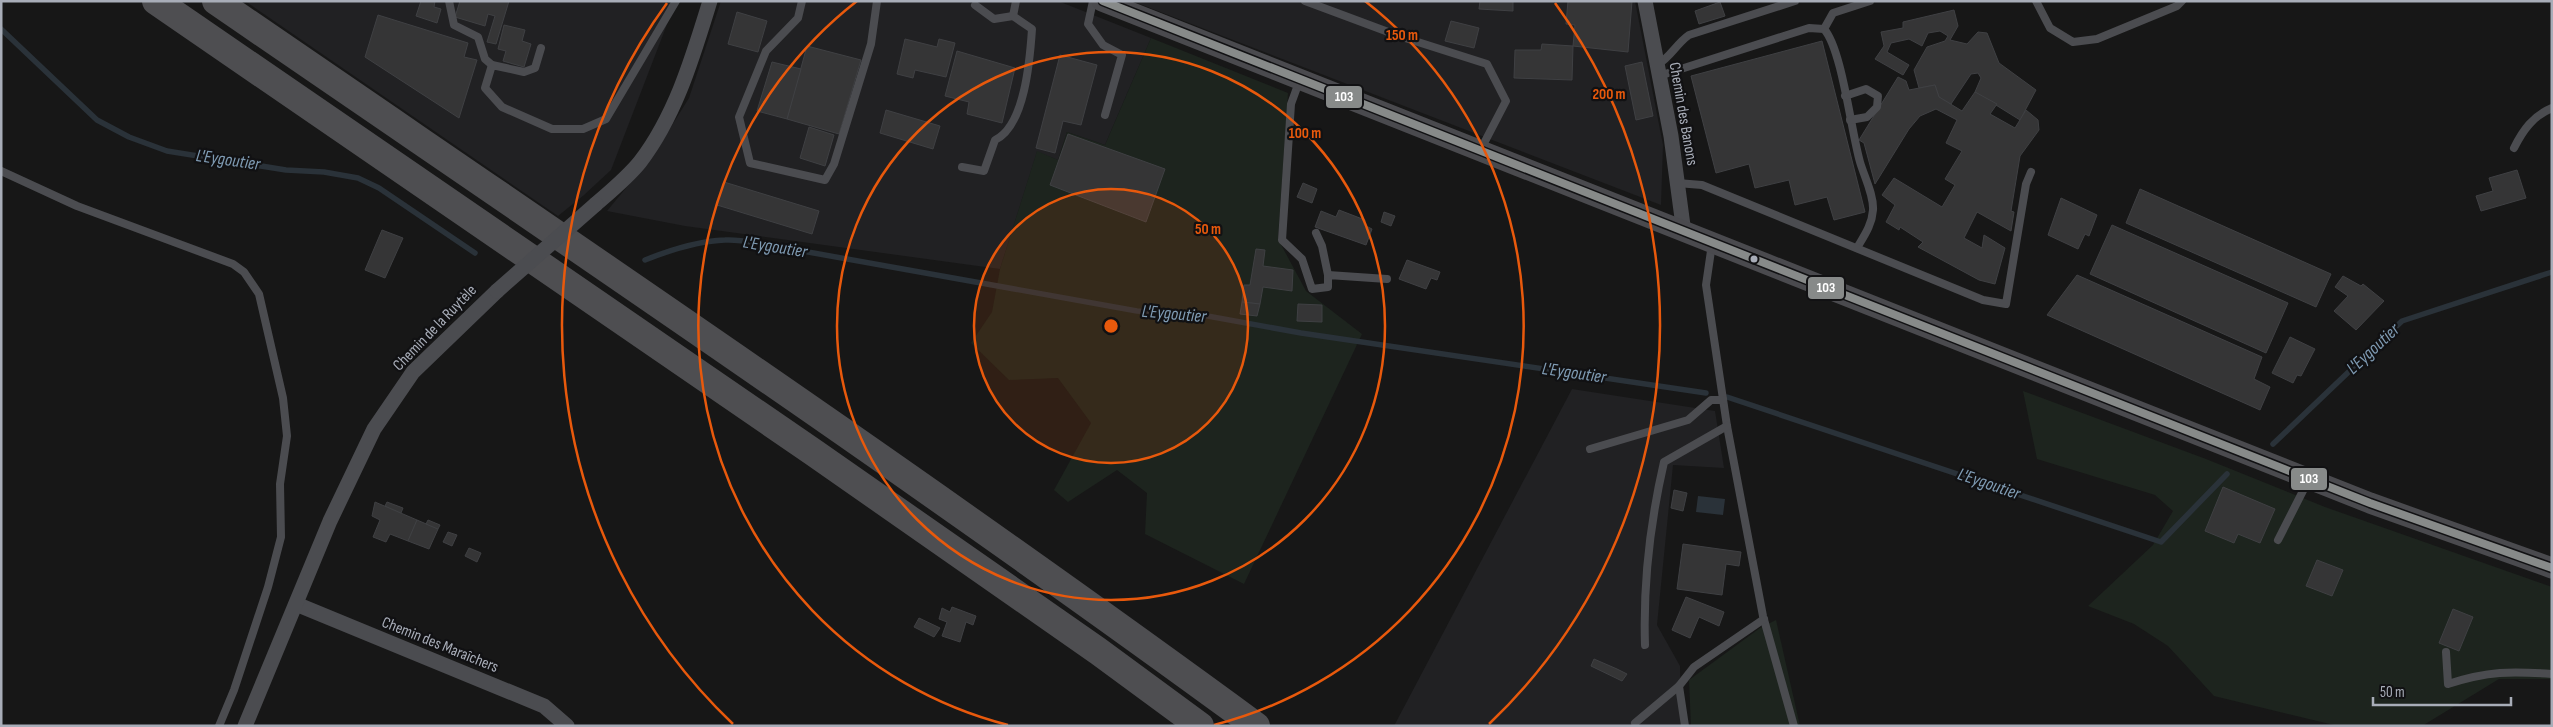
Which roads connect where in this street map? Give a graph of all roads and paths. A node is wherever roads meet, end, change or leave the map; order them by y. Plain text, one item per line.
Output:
1 (156, 1) edge
2 (216, 1) edge
3 (449, 1) edge
4 (676, 1) edge
5 (710, 1) edge
6 (802, 1) edge
7 (877, 1) edge
8 (1016, 1) edge
9 (1092, 1) edge
10 (1102, 1) edge
11 (1306, 1) edge
12 (1645, 1) edge
13 (1795, 1) edge
14 (1870, 1) edge
15 (2036, 1) edge
16 (2182, 1) edge
17 (975, 5) dead end
18 (1013, 16) junction
19 (1824, 29) junction
20 (542, 48) dead end
21 (492, 65) junction
22 (1658, 71) junction
23 (1300, 80) junction
24 (1845, 96) junction
25 (2552, 108) edge
26 (1105, 115) dead end
27 (1850, 120) junction
28 (2514, 148) dead end
29 (1479, 151) junction
30 (962, 167) dead end
31 (1, 171) edge
32 (2030, 172) dead end
33 (1677, 183) junction
34 (1316, 232) dead end
35 (1684, 233) junction
36 (1712, 244) junction
37 (1857, 248) junction
38 (1328, 275) junction
39 (1387, 280) dead end
40 (1723, 400) junction
41 (1726, 426) junction
42 (1590, 449) dead end
43 (2309, 479) junction
44 (2278, 540) dead end
45 (2552, 568) edge
46 (296, 604) junction
47 (1764, 619) junction
48 (1645, 645) dead end
49 (2446, 652) dead end
50 (2552, 674) edge
51 (1679, 686) junction
52 (1635, 724) dead end
53 (219, 726) edge
54 (245, 726) edge
55 (567, 726) edge
56 (1200, 726) edge
57 (1256, 726) edge
58 (1685, 726) edge
59 (1794, 726) edge

1 - 56 highway
2 - 57 highway
3 - 21 lane
4 - 21 lane
5 - 46 street, Chemin de la Ruytèle, bridge
6 - 7 lane
8 - 18 lane
9 - 26 lane
10 - 23 main road
11 - 29 lane
12 - 22 street, Chemin des Banons
13 - 22 lane
14 - 19 lane
15 - 16 lane
17 - 18 lane
18 - 30 lane
19 - 22 lane
19 - 24 lane
20 - 21 lane
22 - 33 street, Chemin des Banons
23 - 29 main road
23 - 38 lane
24 - 27 lane
24 - 27 lane
25 - 28 lane
27 - 37 lane
29 - 35 main road
31 - 53 lane
32 - 37 lane
33 - 35 street, Chemin des Banons
33 - 37 lane
34 - 38 lane
35 - 36 main road
36 - 40 lane
36 - 43 main road
38 - 39 lane
40 - 41 lane
40 - 42 lane
41 - 47 lane
41 - 48 lane
43 - 44 lane
43 - 45 main road
46 - 54 street, Chemin de la Ruytèle
46 - 55 street, Chemin des Maraîchers
47 - 51 lane
47 - 59 lane
49 - 50 lane
51 - 52 lane
51 - 58 lane

